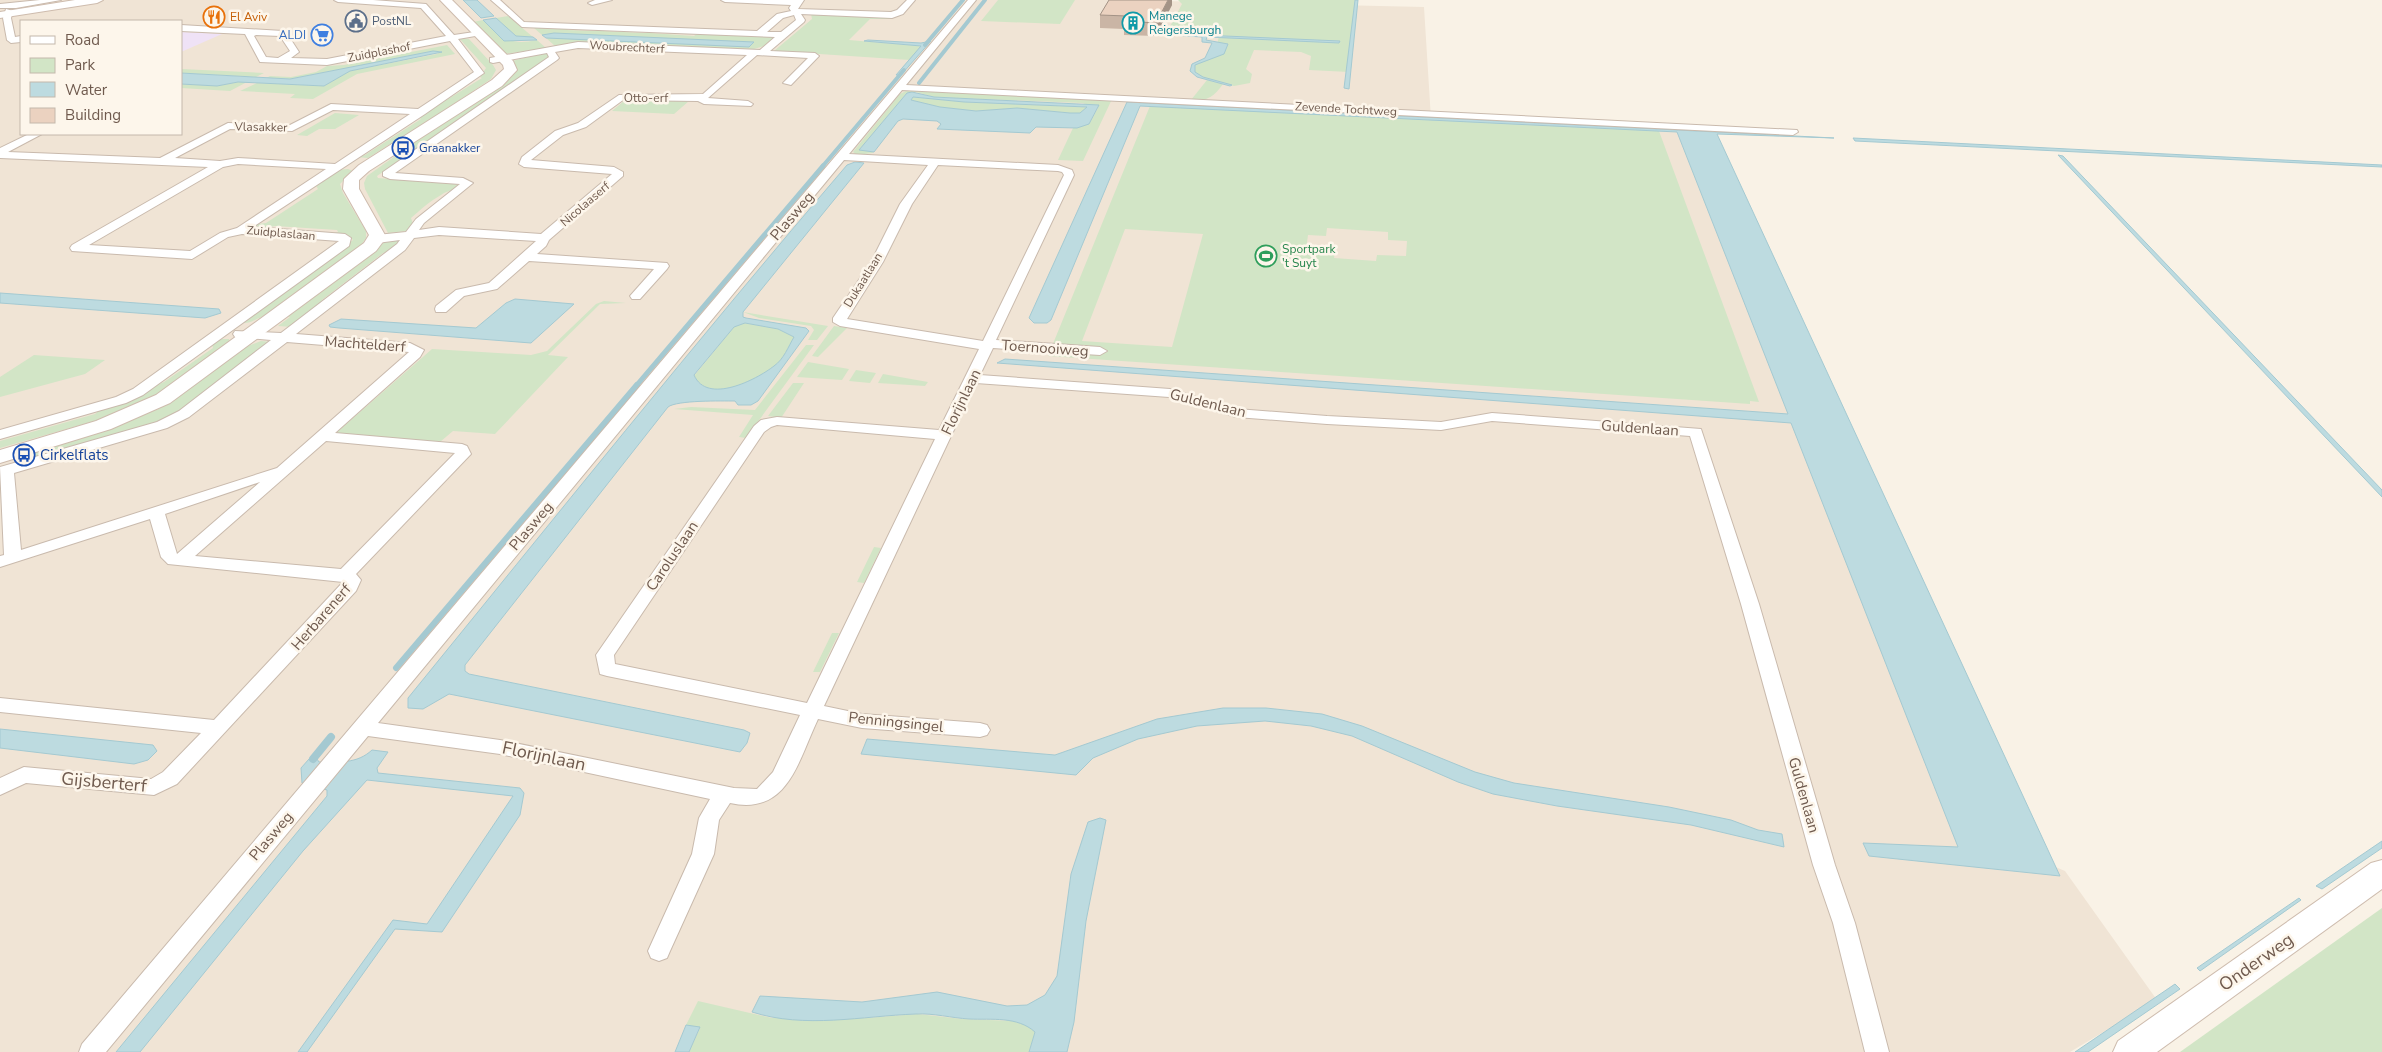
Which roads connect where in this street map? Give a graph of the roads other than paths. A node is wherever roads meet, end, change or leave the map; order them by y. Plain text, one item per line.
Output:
1 (57, 0) edge
2 (80, 0) edge
3 (97, 0) edge
4 (338, 0) edge
5 (434, 0) edge
6 (446, 0) edge
7 (495, 0) edge
8 (608, 0) edge
9 (725, 0) edge
10 (911, 0) edge
11 (972, 0) edge
12 (592, 3) dead end
13 (798, 5) edge
14 (3, 12) edge
15 (541, 14) dead end
16 (556, 25) junction
17 (182, 28) edge
18 (255, 32) junction
19 (473, 33) junction
20 (759, 34) junction
21 (783, 35) junction
22 (453, 37) junction
23 (20, 39) edge
24 (549, 49) junction
25 (759, 53) junction
26 (498, 59) junction
27 (279, 61) junction
28 (788, 83) dead end
29 (899, 87) junction
30 (700, 98) junction
31 (748, 104) dead end
32 (422, 112) junction
33 (1793, 132) dead end
34 (36, 135) edge
35 (0, 154) edge
36 (843, 157) junction
37 (162, 161) junction
38 (935, 162) junction
39 (220, 164) junction
40 (524, 164) joint
41 (338, 167) junction
42 (364, 168) junction
43 (241, 230) junction
44 (410, 235) junction
45 (543, 238) junction
46 (377, 239) junction
47 (526, 257) junction
48 (636, 296) dead end
49 (441, 309) dead end
50 (223, 332) junction
51 (250, 335) junction
52 (282, 338) junction
53 (989, 345) junction
54 (1100, 351) dead end
55 (972, 379) junction
56 (118, 419) junction
57 (0, 435) edge
58 (944, 435) junction
59 (322, 436) junction
60 (0, 450) edge
61 (2, 466) edge
62 (283, 470) junction
63 (156, 512) junction
64 (7, 560) edge
65 (181, 560) junction
66 (345, 575) junction
67 (0, 705) edge
68 (812, 711) junction
69 (218, 728) junction
70 (362, 728) junction
71 (980, 730) dead end
72 (0, 787) edge
73 (724, 794) junction
74 (2382, 872) edge
75 (659, 951) dead end
76 (91, 1052) edge
77 (1877, 1052) edge
78 (2130, 1052) edge

1 - 14 street
2 - 14 street
3 - 14 street
4 - 22 street, Zuidplaslaan
5 - 19 street
6 - 19 street
7 - 16 street, Woubrechterf
8 - 12 street
9 - 13 street
10 - 13 street
11 - 29 street, Plasweg
13 - 20 street
13 - 21 street
14 - 23 street
15 - 16 street
16 - 20 street, Woubrechterf
17 - 18 street
18 - 27 street, Zuidplashof
18 - 27 street
19 - 22 street, Zuidplashof
19 - 26 street
20 - 21 street, Woubrechterf
21 - 25 street
22 - 27 street, Zuidplashof
22 - 32 street, Zuidplaslaan
24 - 25 street, Woubrechterf
24 - 26 street, Woubrechterf
24 - 44 street
25 - 28 street, Woubrechterf
25 - 30 street
26 - 42 street
29 - 33 street, Zevende Tochtweg
29 - 36 street, Plasweg
30 - 31 street, Otto-erf
30 - 40 street, Otto-erf
32 - 37 street, Vlasakker
32 - 41 street, Zuidplaslaan
34 - 35 street
35 - 37 street
36 - 38 street, Florijnlaan
36 - 70 street, Plasweg
37 - 39 street
38 - 53 street, Florijnlaan
38 - 53 street, Dukaatlaan
39 - 41 street
39 - 43 street
40 - 45 street, Nicolaaserf
41 - 42 street
41 - 43 street, Zuidplaslaan
42 - 46 street
43 - 50 street, Zuidplaslaan
44 - 45 street
44 - 46 street
44 - 52 street
45 - 47 street, Nicolaaserf
46 - 51 street
47 - 48 street
47 - 49 street, Nicolaaserf
50 - 51 street, Machtelderf
50 - 57 street, Zuidplaslaan
51 - 52 street, Machtelderf
51 - 56 street
52 - 59 street, Machtelderf
52 - 61 street
53 - 54 street, Toernooiweg
53 - 55 street, Florijnlaan
55 - 58 street, Florijnlaan
55 - 77 street, Guldenlaan
56 - 60 street
56 - 61 street
58 - 68 street, Florijnlaan
58 - 68 street, Caroluslaan
59 - 62 street, Machtelderf
59 - 66 street, Herbarenerf
61 - 64 street
62 - 63 street, Machtelderf
62 - 65 street, Machtelderf
63 - 64 street, Machtelderf
63 - 65 street
65 - 66 street
66 - 69 street, Herbarenerf
67 - 69 street
68 - 71 street, Penningsingel
68 - 73 street, Florijnlaan
69 - 72 street, Gijsberterf
70 - 73 street, Florijnlaan
70 - 76 street, Plasweg
73 - 75 street
74 - 78 street, Onderweg

